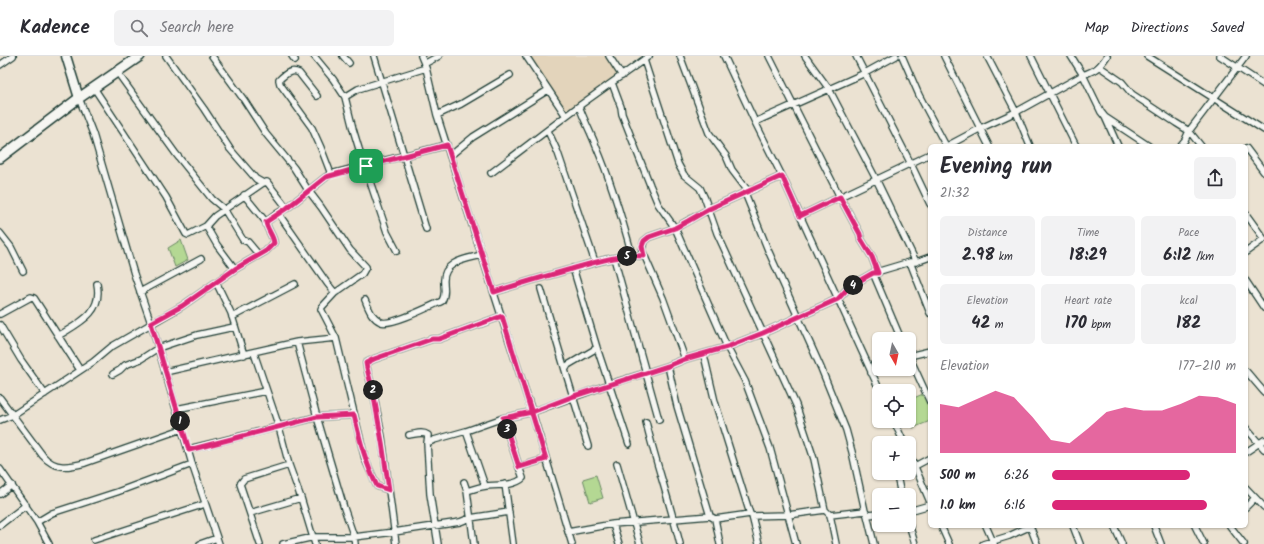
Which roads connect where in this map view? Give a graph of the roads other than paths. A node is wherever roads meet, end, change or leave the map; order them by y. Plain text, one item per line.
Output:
1 (13, 56) edge
2 (66, 56) edge
3 (140, 56) edge
4 (166, 56) edge
5 (212, 56) edge
6 (314, 56) edge
7 (342, 56) edge
8 (374, 56) edge
9 (421, 56) edge
10 (439, 56) edge
11 (526, 56) edge
12 (609, 56) edge
13 (680, 56) edge
14 (724, 56) edge
15 (769, 56) edge
16 (805, 56) edge
17 (856, 56) edge
18 (896, 56) edge
19 (902, 56) edge
20 (944, 56) edge
21 (987, 56) edge
22 (1031, 56) edge
23 (1071, 56) edge
24 (1107, 56) edge
25 (1147, 56) edge
26 (1220, 56) edge
27 (1246, 56) edge
28 (647, 57) edge
29 (349, 63) dead end
30 (0, 65) edge
31 (425, 66) junction
32 (1237, 67) junction
33 (1100, 68) junction
34 (117, 72) junction
35 (865, 73) junction
36 (510, 75) dead end
37 (1083, 75) junction
38 (622, 76) junction
39 (382, 83) junction
40 (612, 83) junction
41 (1264, 85) edge
42 (94, 88) junction
43 (829, 89) junction
44 (548, 90) junction
45 (1050, 93) junction
46 (317, 96) dead end
47 (345, 97) junction
48 (79, 98) junction
49 (1214, 99) junction
50 (794, 105) junction
51 (578, 106) junction
52 (1016, 112) junction
53 (437, 114) junction
54 (566, 116) junction
55 (1105, 117) junction
56 (755, 122) junction
57 (981, 128) junction
58 (1264, 130) edge
59 (548, 131) junction
60 (1189, 131) junction
61 (945, 144) edge
62 (950, 144) edge
63 (988, 144) edge
64 (1029, 144) edge
65 (1075, 144) edge
66 (1117, 144) edge
67 (1146, 144) edge
68 (1182, 144) edge
69 (1199, 144) edge
70 (447, 145) junction
71 (1248, 151) edge
72 (928, 155) edge
73 (450, 156) junction
74 (404, 157) junction
75 (0, 158) edge
76 (910, 162) junction
77 (366, 166) junction
78 (1264, 172) edge
79 (331, 174) junction
80 (491, 174) dead end
81 (782, 176) junction
82 (876, 179) junction
83 (263, 183) junction
84 (308, 190) junction
85 (746, 192) junction
86 (244, 195) junction
87 (840, 197) junction
88 (928, 200) edge
89 (287, 208) junction
90 (224, 209) junction
91 (709, 209) junction
92 (278, 213) junction
93 (800, 216) junction
94 (1248, 217) edge
95 (266, 222) junction
96 (206, 226) junction
97 (675, 228) junction
98 (426, 229) dead end
99 (0, 233) edge
100 (1264, 239) edge
101 (396, 251) dead end
102 (1248, 251) edge
103 (259, 255) junction
104 (482, 255) junction
105 (632, 255) junction
106 (644, 256) junction
107 (614, 258) junction
108 (928, 258) edge
109 (201, 259) dead end
110 (595, 262) junction
111 (913, 262) junction
112 (573, 268) junction
113 (235, 269) junction
114 (24, 271) dead end
115 (876, 273) junction
116 (216, 282) junction
117 (1248, 283) edge
118 (97, 284) dead end
119 (295, 284) dead end
120 (541, 289) dead end
121 (140, 292) junction
122 (494, 292) junction
123 (335, 293) junction
124 (838, 299) junction
125 (365, 300) dead end
126 (928, 307) edge
127 (1264, 308) edge
128 (0, 314) edge
129 (502, 316) junction
130 (232, 317) junction
131 (798, 318) junction
132 (151, 323) junction
133 (0, 325) edge
134 (234, 327) junction
135 (898, 332) edge
136 (763, 333) junction
137 (58, 336) junction
138 (336, 338) junction
139 (297, 342) junction
140 (727, 347) junction
141 (158, 348) junction
142 (597, 348) junction
143 (928, 351) edge
144 (254, 353) junction
145 (244, 354) junction
146 (916, 354) edge
147 (704, 355) junction
148 (685, 359) junction
149 (668, 366) junction
150 (80, 370) junction
151 (565, 370) junction
152 (916, 371) edge
153 (165, 372) junction
154 (645, 373) junction
155 (871, 373) joint
156 (113, 374) dead end
157 (1248, 374) edge
158 (610, 384) junction
159 (876, 384) edge
160 (266, 390) junction
161 (1264, 392) edge
162 (45, 394) junction
163 (574, 396) junction
164 (0, 398) edge
165 (928, 398) edge
166 (176, 410) junction
167 (532, 412) junction
168 (13, 415) junction
169 (354, 415) junction
170 (317, 417) junction
171 (503, 418) junction
172 (0, 420) edge
173 (659, 420) dead end
174 (646, 422) dead end
175 (279, 427) junction
176 (182, 429) junction
177 (1248, 430) edge
178 (466, 431) junction
179 (408, 436) dead end
180 (1262, 441) edge
181 (427, 443) junction
182 (629, 444) dead end
183 (588, 446) dead end
184 (1264, 449) edge
185 (189, 450) junction
186 (1248, 451) edge
187 (546, 459) junction
188 (928, 459) edge
189 (192, 464) junction
190 (617, 464) dead end
191 (289, 465) junction
192 (916, 465) edge
193 (519, 467) junction
194 (0, 469) edge
195 (916, 469) edge
196 (464, 482) dead end
197 (505, 484) junction
198 (12, 485) junction
199 (485, 486) junction
200 (389, 490) junction
201 (1248, 490) edge
202 (467, 491) junction
203 (0, 494) edge
204 (301, 498) junction
205 (1255, 498) junction
206 (928, 499) edge
207 (205, 504) junction
208 (26, 505) junction
209 (928, 505) edge
210 (1248, 505) edge
211 (1264, 507) edge
212 (916, 509) edge
213 (825, 510) junction
214 (509, 512) junction
215 (250, 513) junction
216 (866, 513) junction
217 (872, 513) edge
218 (751, 515) junction
219 (788, 515) junction
220 (830, 515) junction
221 (712, 517) junction
222 (470, 518) junction
223 (674, 519) junction
224 (37, 522) junction
225 (635, 523) junction
226 (613, 524) junction
227 (0, 525) edge
228 (436, 525) junction
229 (942, 528) edge
230 (987, 528) edge
231 (1026, 528) edge
232 (1031, 528) edge
233 (1074, 528) edge
234 (1115, 528) edge
235 (1155, 528) edge
236 (1196, 528) edge
237 (1232, 528) edge
238 (1238, 528) edge
239 (394, 532) junction
240 (568, 532) junction
241 (911, 532) edge
242 (1237, 535) junction
243 (314, 537) junction
244 (354, 537) junction
245 (94, 540) dead end
246 (218, 541) edge
247 (993, 542) edge
248 (48, 544) edge
249 (200, 544) edge
250 (260, 544) edge
251 (283, 544) edge
252 (315, 544) edge
253 (355, 544) edge
254 (396, 544) edge
255 (438, 544) edge
256 (474, 544) edge
257 (514, 544) edge
258 (572, 544) edge
259 (619, 544) edge
260 (640, 544) edge
261 (680, 544) edge
262 (720, 544) edge
263 (759, 544) edge
264 (796, 544) edge
265 (836, 544) edge
266 (874, 544) edge
267 (915, 544) edge
268 (949, 544) edge
269 (983, 544) edge
270 (1037, 544) edge
271 (1080, 544) edge
272 (1122, 544) edge
273 (1161, 544) edge
274 (1204, 544) edge
275 (1244, 544) edge

1 - 30 street
2 - 48 main road
3 - 34 main road
4 - 83 street
5 - 84 street
6 - 47 street
7 - 29 street
8 - 39 street
9 - 31 street
10 - 31 street
11 - 44 street
12 - 38 street
13 - 85 street
14 - 56 street
15 - 50 street
16 - 43 street
17 - 35 street
18 - 35 street
19 - 61 street
20 - 57 street
21 - 52 street
22 - 45 street
23 - 37 street
24 - 33 street
25 - 49 street
26 - 32 street
27 - 32 street
28 - 38 street
28 - 91 street
31 - 39 street
31 - 53 street
32 - 41 street
32 - 49 street
33 - 37 street
33 - 60 street
34 - 42 main road
34 - 90 street
35 - 43 street
35 - 76 street
36 - 53 street
37 - 45 street
37 - 55 street
38 - 40 street
39 - 47 street
39 - 74 street
40 - 51 street
40 - 97 street
42 - 48 main road
42 - 96 street
43 - 50 street
43 - 82 street
44 - 54 street
44 - 73 street
45 - 52 street
45 - 65 street
46 - 79 street
47 - 77 street
48 - 75 main road
48 - 121 street
49 - 58 street
49 - 60 street
50 - 56 street
50 - 87 street
51 - 54 street
51 - 105 street
52 - 57 street
52 - 64 street
53 - 70 street
54 - 59 street
55 - 66 street
55 - 67 street
56 - 81 street
57 - 62 street
57 - 63 street
59 - 80 street
59 - 110 street
60 - 68 street
60 - 69 street
70 - 73 street
70 - 74 street
71 - 78 street
72 - 76 street
73 - 104 street
74 - 77 street
74 - 98 street
76 - 82 street
76 - 88 street
77 - 79 street
77 - 101 street
79 - 84 street
81 - 85 street
81 - 93 street
82 - 87 street
82 - 111 street
83 - 86 street
83 - 89 street
84 - 89 street
84 - 123 street
85 - 91 street
85 - 131 street
86 - 90 street
86 - 95 street
87 - 93 street
87 - 115 street
89 - 92 street
90 - 96 street
90 - 103 street
91 - 97 street
91 - 136 street
92 - 95 street
92 - 123 street
93 - 124 street
94 - 100 street
95 - 103 street
96 - 113 street
97 - 106 street
97 - 140 street
99 - 114 street
100 - 102 street
103 - 113 street
104 - 122 street
104 - 125 street
105 - 106 street
105 - 107 street
106 - 148 street
107 - 110 street
107 - 154 street
108 - 111 street
109 - 121 street
110 - 112 street
111 - 115 street
111 - 126 street
112 - 122 street
112 - 142 street
113 - 116 street
115 - 124 street
115 - 135 street
116 - 130 street
116 - 132 street
117 - 127 street
118 - 137 street
119 - 130 street
120 - 151 street
121 - 132 street
122 - 129 street
123 - 138 street
124 - 131 street
124 - 155 street
128 - 137 street
129 - 167 street
129 - 200 street
130 - 134 street
131 - 136 street
131 - 216 street
132 - 141 street
132 - 150 street
133 - 162 street
134 - 141 street
134 - 145 street
136 - 140 street
136 - 213 street
137 - 150 street
138 - 139 street
138 - 169 street
139 - 144 street
139 - 170 street
140 - 147 street
140 - 219 street
141 - 153 street
141 - 156 street
142 - 151 street
142 - 158 street
143 - 146 street
144 - 145 street
144 - 160 street
145 - 153 street
147 - 148 street
147 - 218 street
148 - 149 street
149 - 154 street
149 - 221 street
150 - 162 street
151 - 163 street
152 - 165 street
153 - 166 street
154 - 158 street
154 - 173 street
155 - 159 street
157 - 161 street
158 - 163 street
158 - 182 street
160 - 166 street
160 - 175 street
162 - 168 street
163 - 167 street
163 - 183 street
164 - 168 street
166 - 176 street
167 - 171 street
167 - 187 street
168 - 172 street
168 - 176 street
169 - 170 street
169 - 200 street
170 - 175 street
170 - 244 street
171 - 178 street
171 - 193 street
174 - 223 street
175 - 185 street
175 - 191 street
176 - 185 street
177 - 180 street
178 - 181 street
178 - 199 street
179 - 181 street
180 - 184 street
180 - 186 street
181 - 228 street
185 - 189 street
187 - 193 street
187 - 240 street
188 - 192 street
189 - 207 street
189 - 224 street
190 - 225 street
191 - 204 street
191 - 215 street
193 - 197 street
194 - 198 street
195 - 206 street
196 - 202 street
197 - 199 street
197 - 214 street
198 - 203 street
198 - 208 street
199 - 202 street
200 - 239 street
201 - 205 street
202 - 222 street
204 - 215 street
204 - 243 street
205 - 210 street
205 - 211 street
207 - 245 street
207 - 246 street
208 - 224 street
208 - 227 street
209 - 212 street
213 - 219 street
213 - 220 street
214 - 222 street
214 - 257 street
215 - 250 street
216 - 217 street
216 - 220 street
216 - 266 street
218 - 219 street
218 - 221 street
218 - 263 street
219 - 264 street
220 - 265 street
221 - 223 street
221 - 262 street
222 - 228 street
222 - 256 street
223 - 225 street
223 - 261 street
224 - 248 street
225 - 226 street
225 - 260 street
226 - 240 street
226 - 259 street
228 - 239 street
228 - 255 street
229 - 268 street
230 - 247 street
231 - 247 street
232 - 270 street
233 - 271 street
234 - 272 street
235 - 273 street
236 - 274 street
237 - 242 street
238 - 242 street
239 - 244 street
239 - 254 street
240 - 258 street
241 - 267 street
242 - 275 street
243 - 244 street
243 - 251 street
243 - 252 street
244 - 253 street
246 - 249 street
247 - 269 street

